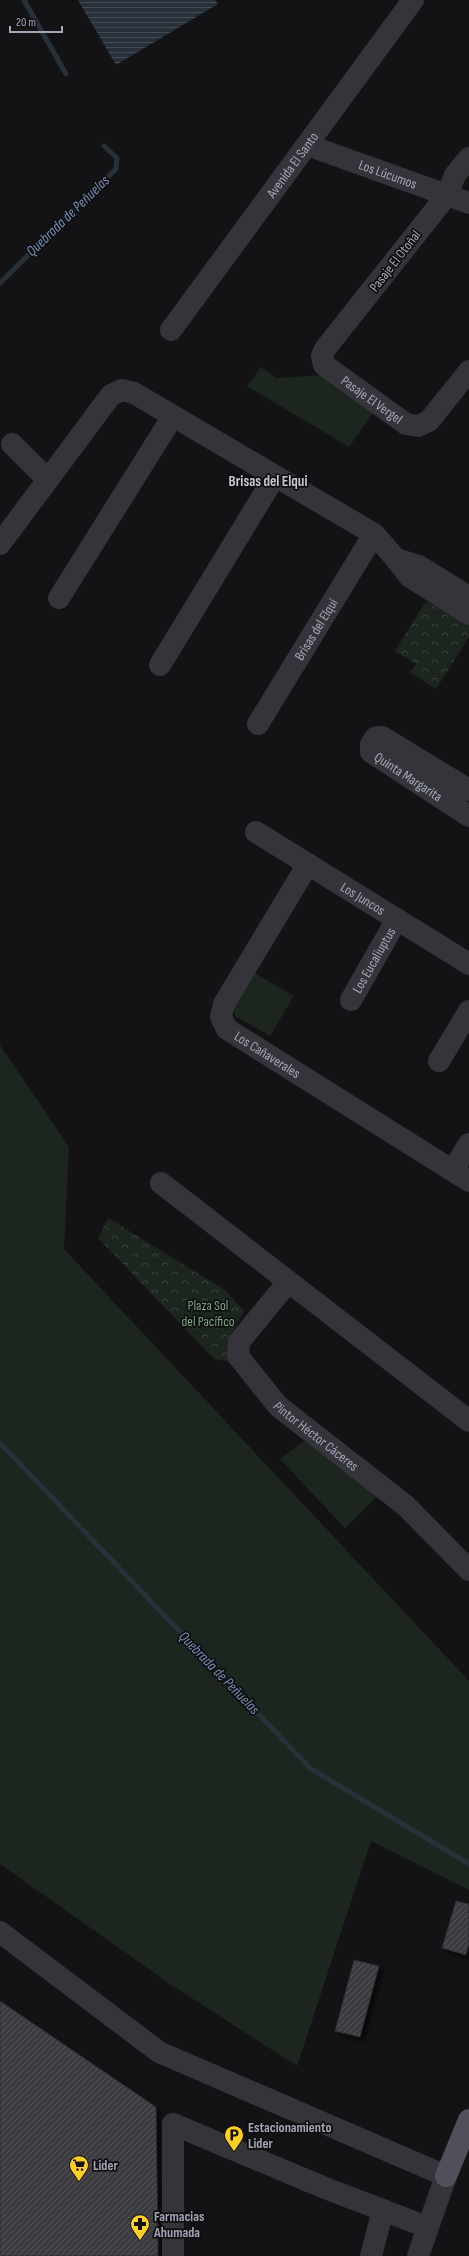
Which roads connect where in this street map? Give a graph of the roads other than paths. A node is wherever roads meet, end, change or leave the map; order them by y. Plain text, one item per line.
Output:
1 (413, 0) edge
2 (307, 145) junction
3 (469, 158) edge
4 (447, 195) junction
5 (469, 203) edge
6 (171, 330) dead end
7 (324, 365) joint
8 (469, 371) edge
9 (173, 416) junction
10 (12, 444) dead end
11 (275, 476) junction
12 (48, 480) junction
13 (374, 534) junction
14 (0, 544) edge
15 (396, 559) junction
16 (469, 597) edge
17 (59, 598) dead end
18 (469, 614) edge
19 (160, 665) dead end
20 (258, 724) dead end
21 (469, 790) edge
22 (469, 816) edge
23 (256, 832) dead end
24 (308, 864) junction
25 (397, 920) junction
26 (469, 964) edge
27 (351, 1000) dead end
28 (469, 1011) edge
29 (439, 1061) dead end
30 (469, 1144) edge
31 (461, 1176) edge
32 (161, 1182) dead end
33 (288, 1282) junction
34 (469, 1421) edge
35 (469, 1570) edge
36 (0, 1932) edge
37 (469, 2120) edge
38 (446, 2176) junction
39 (383, 2210) junction
40 (427, 2227) junction
41 (173, 2256) edge
42 (371, 2256) edge
43 (418, 2256) edge

1 - 2 street, Avenida El Santo
2 - 4 street, Los Lúcumos
2 - 6 street, Avenida El Santo
3 - 4 street, Pasaje El Otoñal
4 - 5 street, Los Lúcumos
4 - 7 street, Pasaje El Otoñal
7 - 8 street, Pasaje El Vergel
9 - 11 street
9 - 12 street
9 - 17 street
10 - 12 street
11 - 13 street
11 - 19 street
12 - 14 street
13 - 15 street
13 - 20 street, Brisas del Elqui
15 - 16 street
15 - 18 street
21 - 22 street, Quinta Margarita
23 - 24 street, Los Juncos
24 - 25 street, Los Juncos
24 - 31 street, Los Cañaverales
25 - 26 street, Los Juncos
25 - 27 street, Los Eucaliuptus
28 - 29 street
30 - 31 street
32 - 33 street
33 - 34 street
33 - 35 street, Pintor Héctor Cáceres
36 - 38 street
37 - 38 main road
38 - 40 street
39 - 40 street
39 - 41 street
39 - 42 street
40 - 43 street

